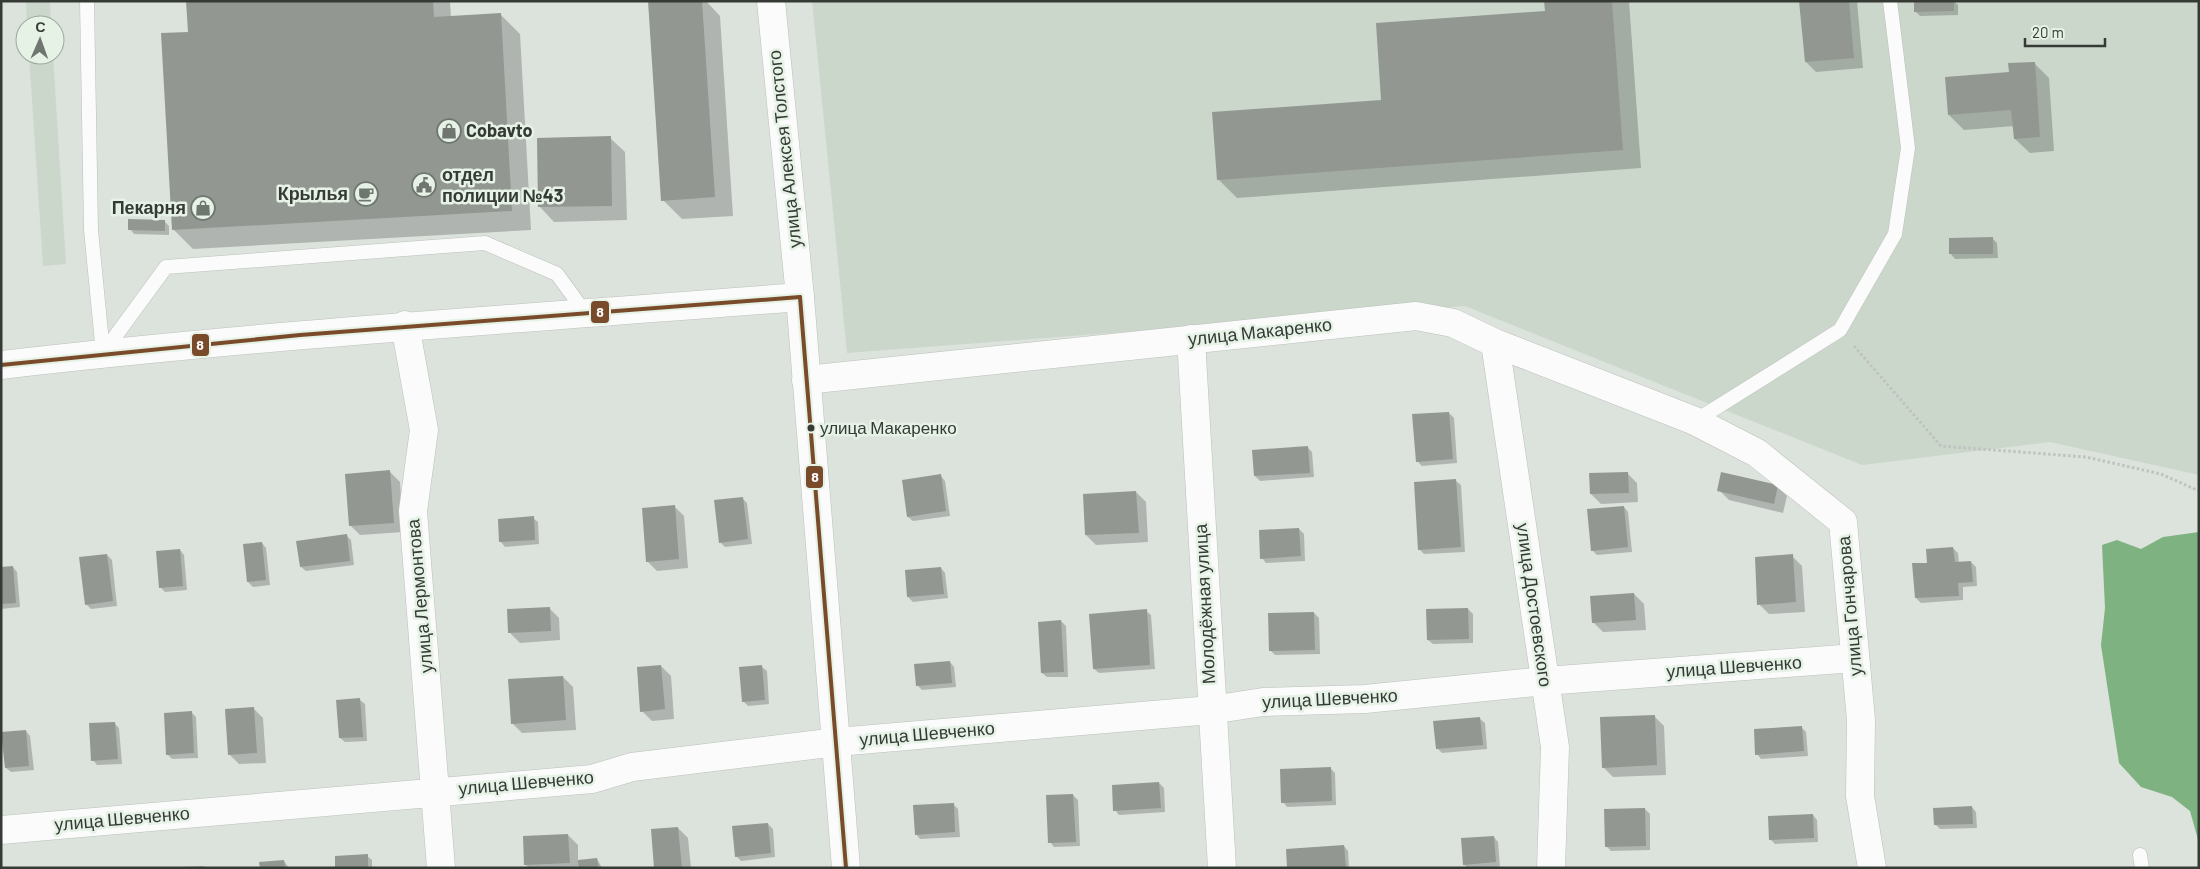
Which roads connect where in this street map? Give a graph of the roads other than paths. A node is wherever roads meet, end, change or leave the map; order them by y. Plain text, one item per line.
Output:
1 (87, 1) edge
2 (771, 1) edge
3 (1890, 1) edge
4 (800, 297) junction
5 (586, 314) junction
6 (405, 325) junction
7 (1191, 339) junction
8 (1495, 343) junction
9 (103, 353) junction
10 (1, 365) edge
11 (806, 380) junction
12 (1695, 421) junction
13 (1855, 658) junction
14 (1545, 682) junction
15 (1211, 710) junction
16 (837, 742) junction
17 (436, 791) junction
18 (1, 830) edge
19 (441, 868) edge
20 (846, 868) edge
21 (1222, 868) edge
22 (1551, 868) edge
23 (1872, 868) edge

1 - 9 lane
2 - 4 street, улица Алексея Толстого
3 - 12 lane
4 - 5 street
4 - 11 street, улица Алексея Толстого
5 - 6 street
5 - 9 lane
6 - 9 street
6 - 17 street, улица Лермонтова
7 - 8 street, улица Макаренко
7 - 11 street, улица Макаренко
7 - 15 street, Молодёжная улица
8 - 12 street, улица Макаренко
8 - 14 street, улица Достоевского
9 - 10 street
11 - 16 street, улица Алексея Толстого
12 - 13 street, улица Гончарова
13 - 14 street, улица Шевченко
13 - 23 street, улица Гончарова
14 - 15 street, улица Шевченко
14 - 22 street, улица Достоевского
15 - 16 street, улица Шевченко
15 - 21 street, Молодёжная улица
16 - 17 street, улица Шевченко
16 - 20 street
17 - 18 street, улица Шевченко
17 - 19 street, улица Лермонтова

